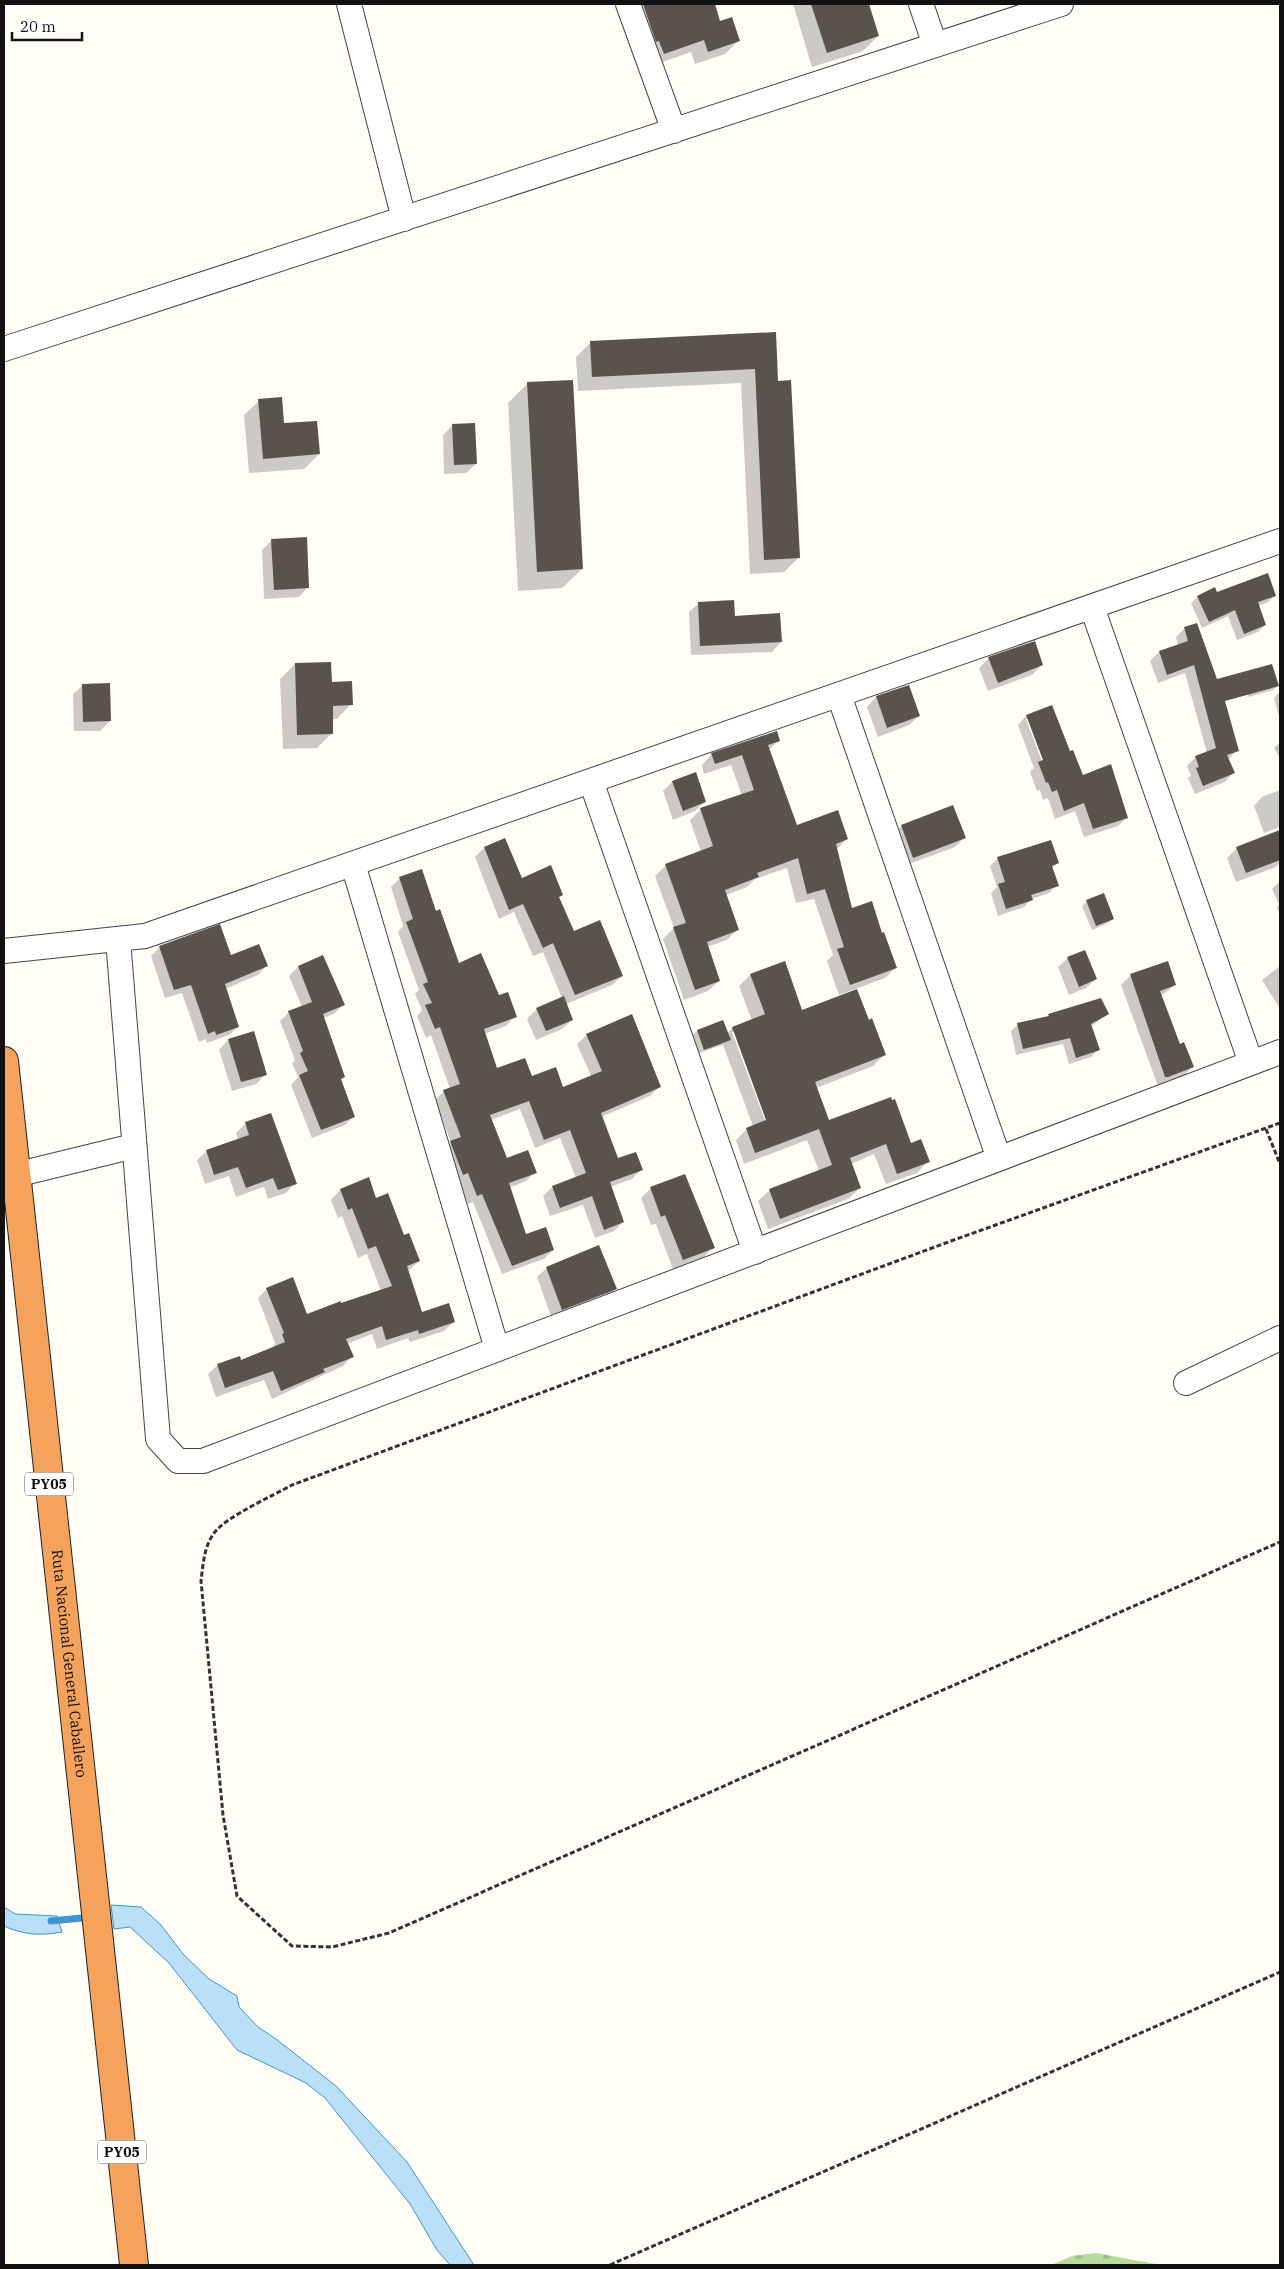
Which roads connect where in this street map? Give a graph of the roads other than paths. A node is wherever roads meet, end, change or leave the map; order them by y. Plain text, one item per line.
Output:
1 (349, 4) edge
2 (628, 4) edge
3 (921, 4) edge
4 (1061, 4) edge
5 (935, 45) junction
6 (674, 131) junction
7 (404, 219) junction
8 (4, 349) edge
9 (1280, 541) edge
10 (1092, 607) junction
11 (839, 695) junction
12 (591, 781) junction
13 (353, 864) junction
14 (118, 938) junction
15 (4, 951) edge
16 (1280, 1052) edge
17 (4, 1061) edge
18 (1251, 1063) junction
19 (134, 1146) junction
20 (999, 1158) junction
21 (15, 1175) junction
22 (755, 1252) junction
23 (1280, 1338) edge
24 (497, 1349) junction
25 (1186, 1383) dead end
26 (134, 2265) edge

1 - 7 street
2 - 6 street
3 - 5 street
4 - 5 street
5 - 6 street
6 - 7 street
7 - 8 street
9 - 10 street
10 - 11 street
10 - 18 street
11 - 12 street
11 - 20 street
12 - 13 street
12 - 22 street
13 - 14 street
13 - 24 street
14 - 15 street
14 - 19 street
16 - 18 street
17 - 21 highway, Ruta Nacional General Caballero / PY05
18 - 20 street
19 - 21 street
19 - 24 street
20 - 22 street
21 - 26 highway, Ruta Nacional General Caballero / PY05
22 - 24 street
23 - 25 street

